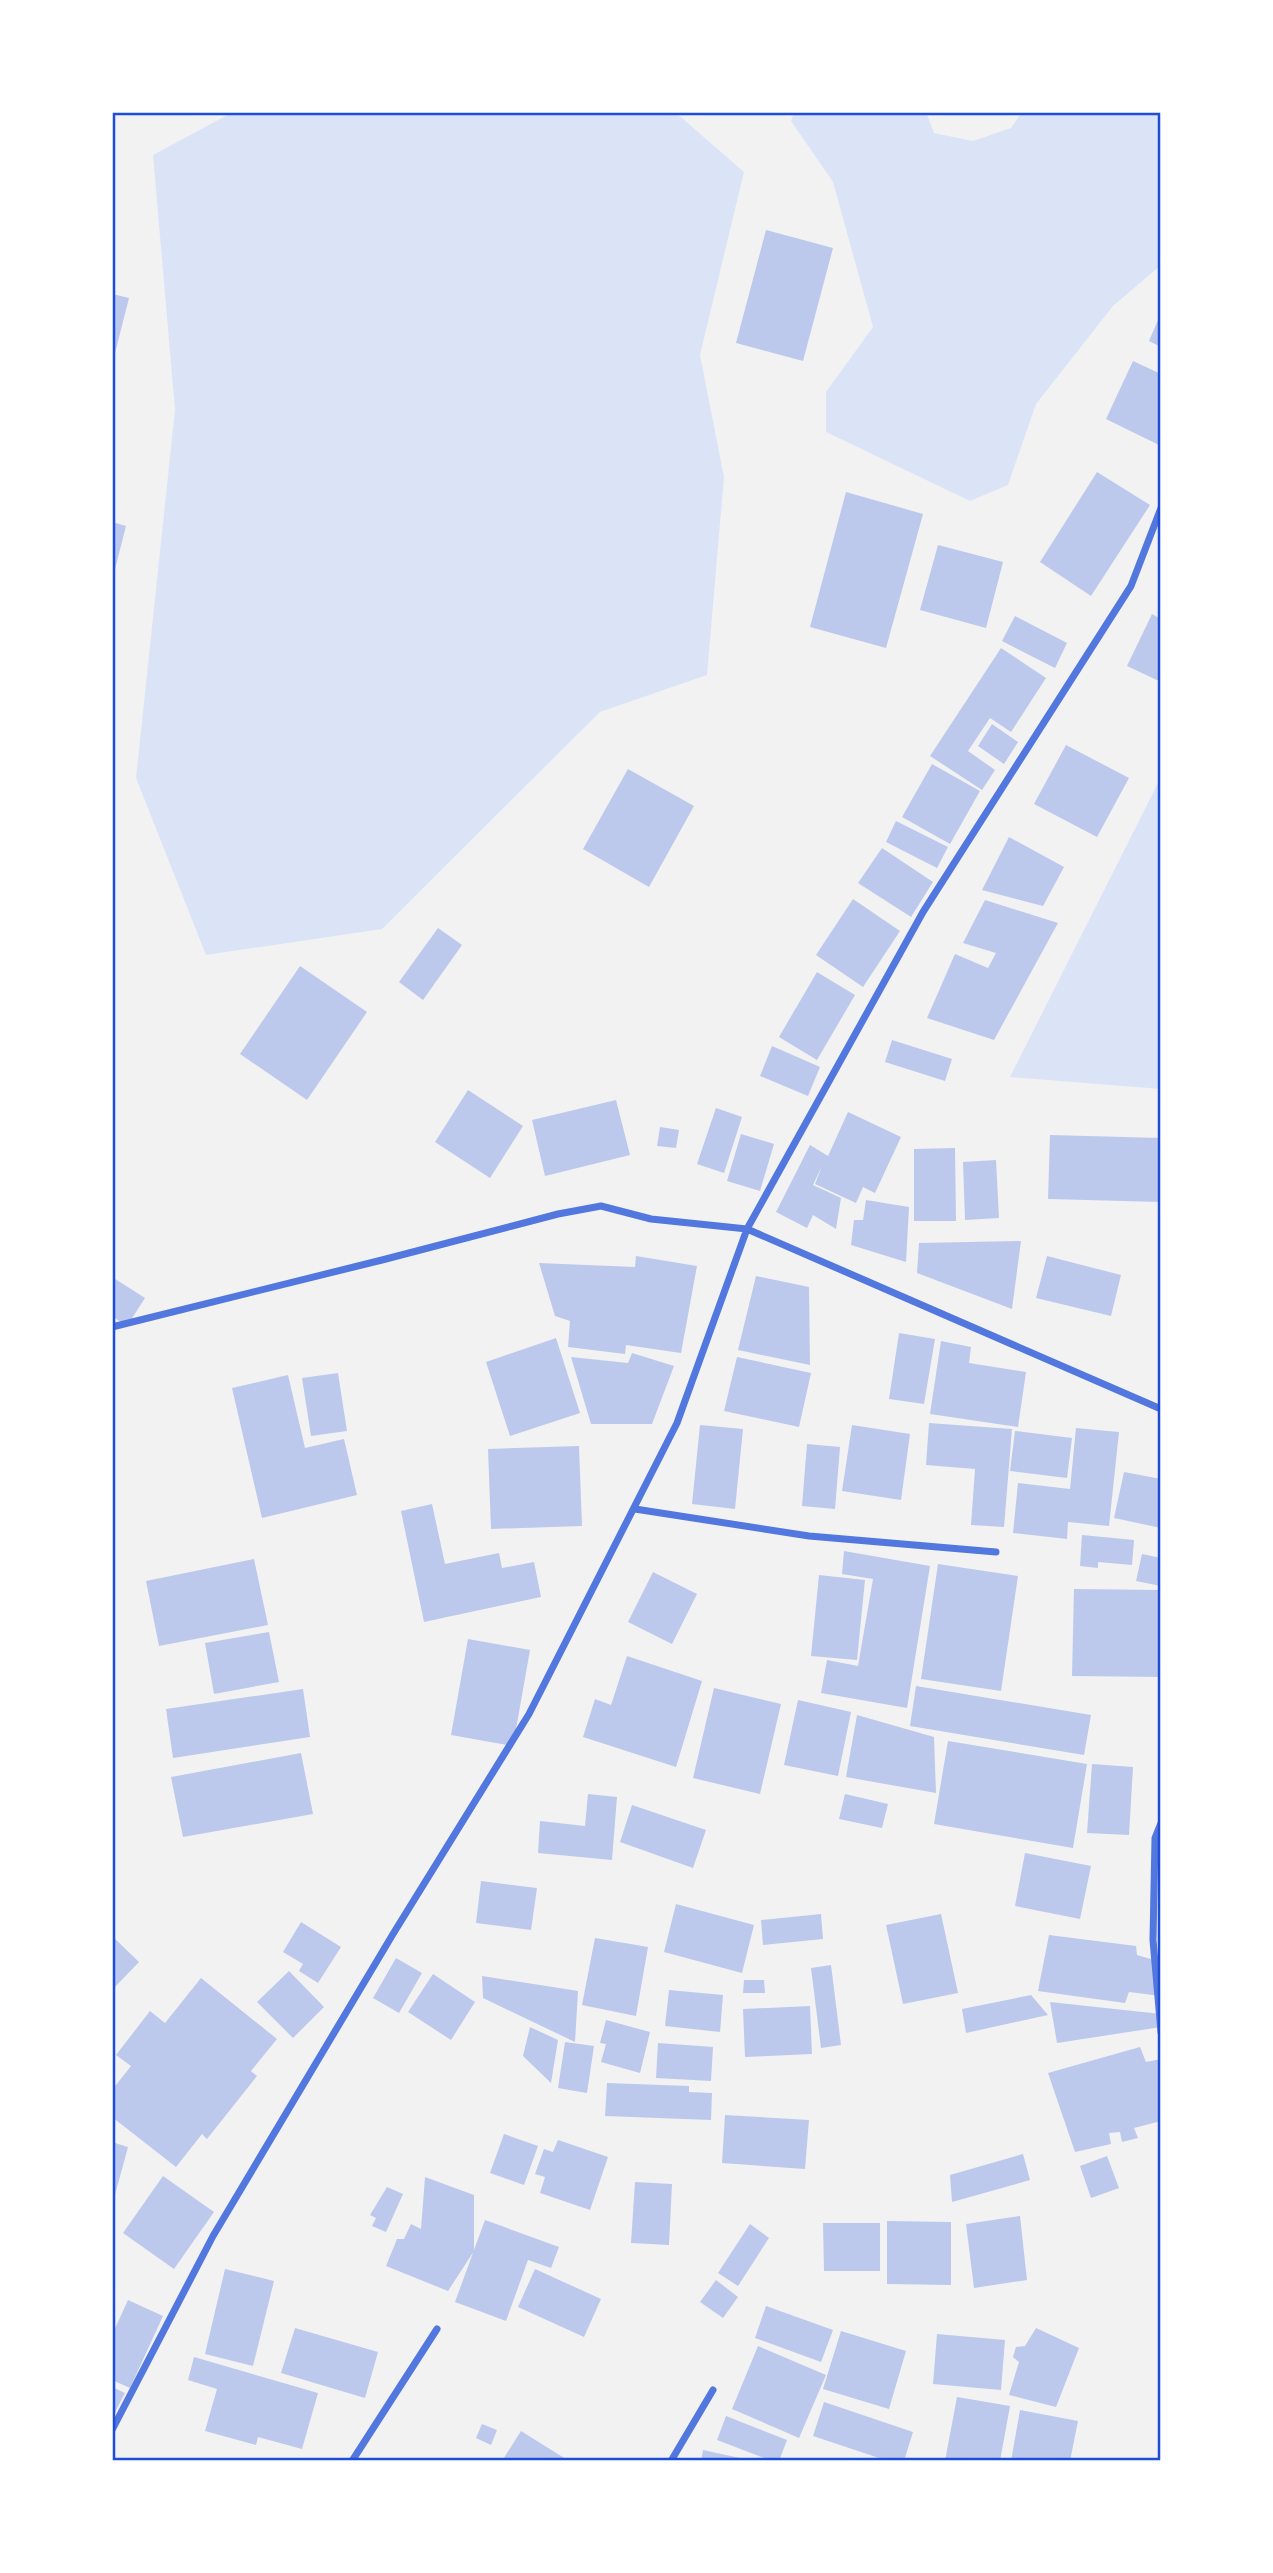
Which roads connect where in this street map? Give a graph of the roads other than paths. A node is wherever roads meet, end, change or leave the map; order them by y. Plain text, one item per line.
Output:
1 (1161, 508) edge
2 (747, 1229) junction
3 (112, 1327) edge
4 (1161, 1409) edge
5 (635, 1509) junction
6 (996, 1552) dead end
7 (1161, 1824) edge
8 (1161, 2032) edge
9 (437, 2329) dead end
10 (713, 2390) dead end
11 (112, 2430) edge
12 (352, 2461) edge
13 (671, 2461) edge

1 - 2 street
2 - 3 street
2 - 4 street
2 - 5 street
5 - 6 street
5 - 11 street
7 - 8 street
9 - 12 street
10 - 13 street

